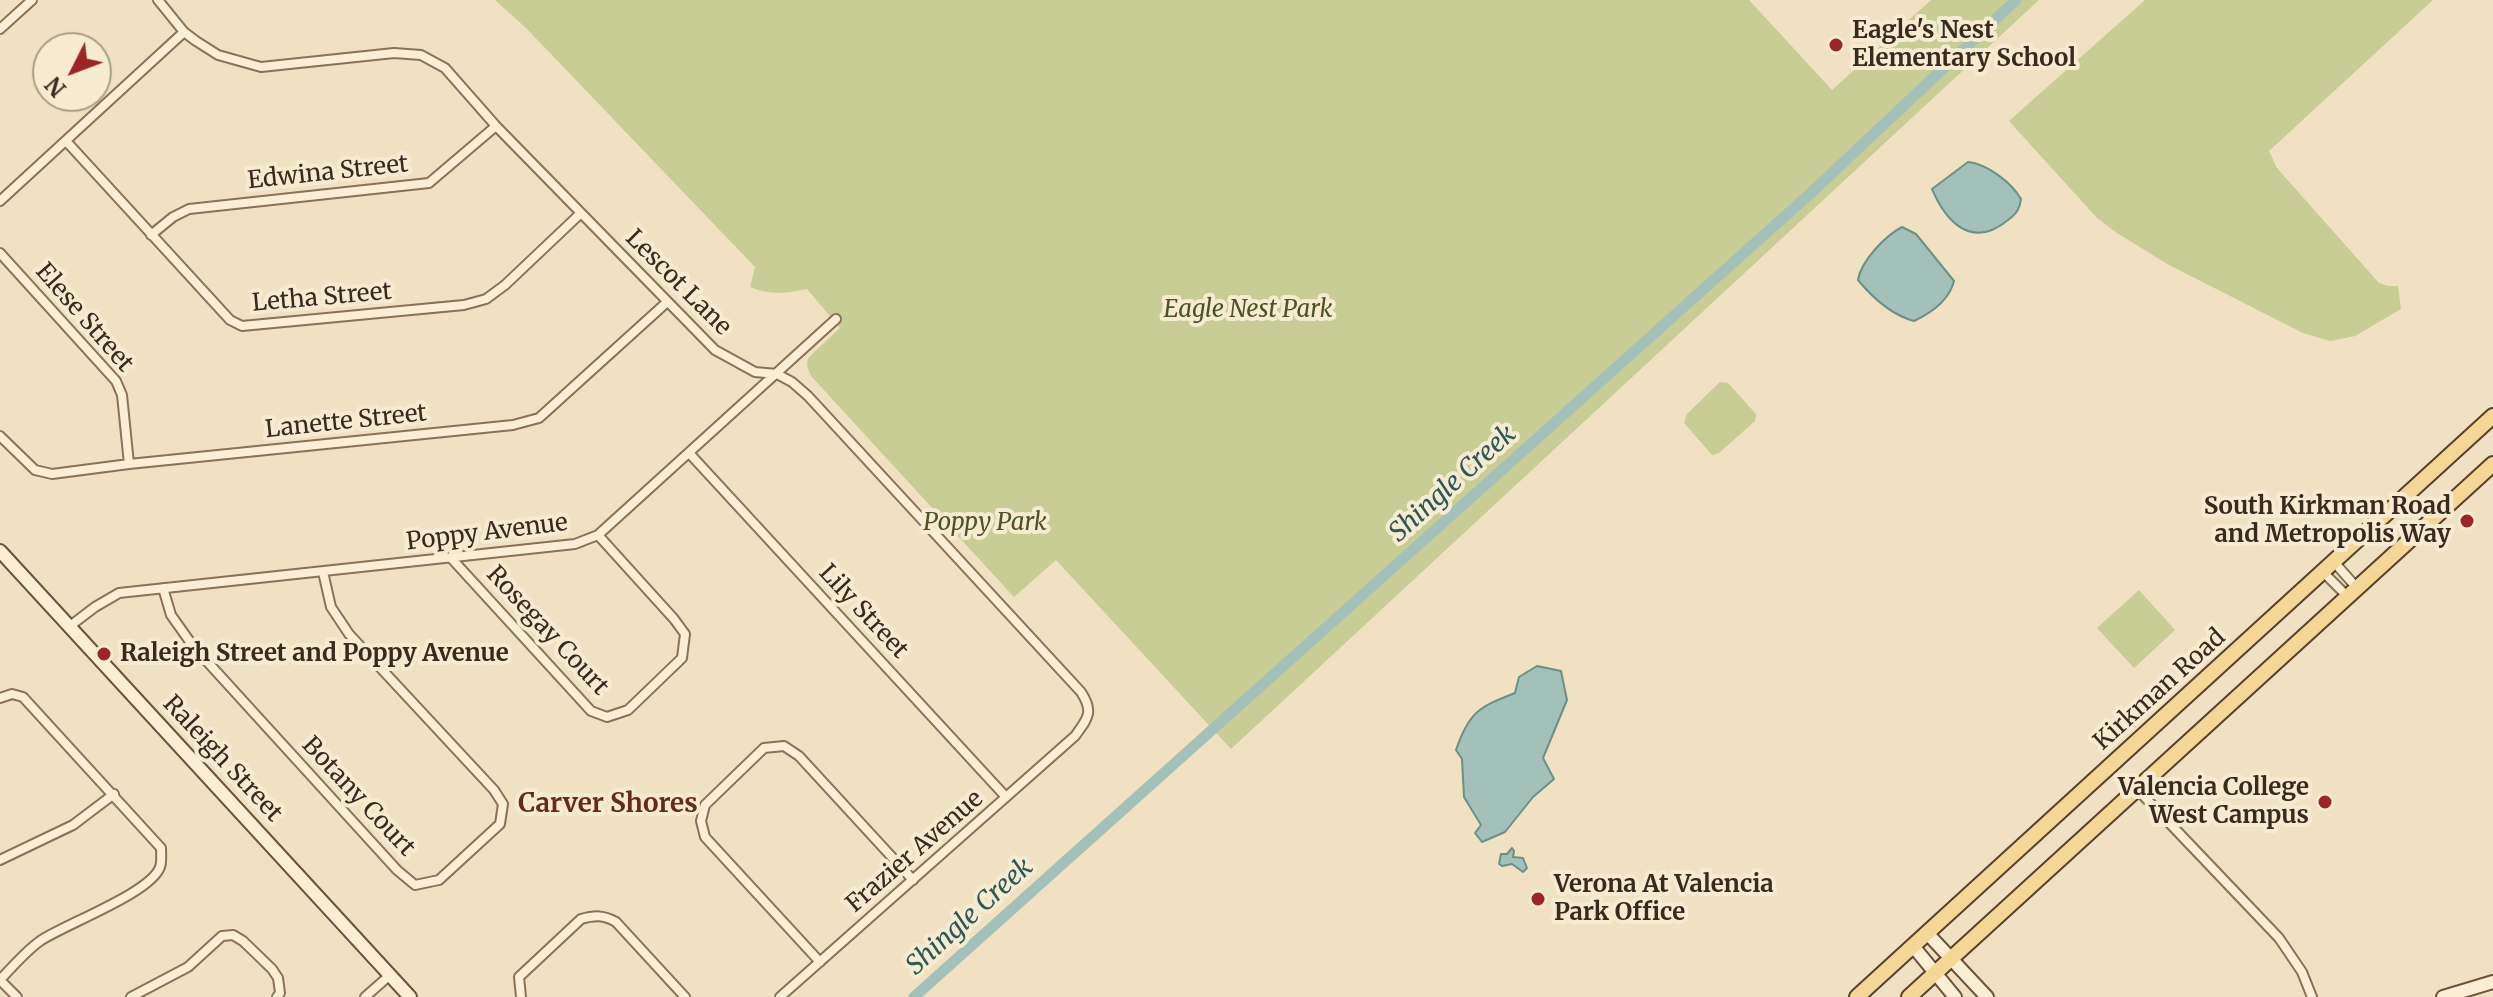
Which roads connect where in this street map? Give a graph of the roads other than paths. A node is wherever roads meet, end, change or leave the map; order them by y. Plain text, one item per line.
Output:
1 (32, 0) edge
2 (158, 0) edge
3 (0, 29) edge
4 (184, 32) junction
5 (496, 126) junction
6 (66, 141) junction
7 (0, 201) edge
8 (581, 213) junction
9 (151, 235) junction
10 (0, 253) edge
11 (666, 303) junction
12 (836, 319) dead end
13 (777, 374) junction
14 (2493, 416) edge
15 (0, 436) edge
16 (690, 454) junction
17 (129, 464) junction
18 (2493, 464) edge
19 (598, 535) junction
20 (0, 551) edge
21 (452, 559) junction
22 (2328, 567) junction
23 (323, 572) junction
24 (163, 588) junction
25 (2352, 592) junction
26 (70, 626) junction
27 (0, 698) edge
28 (1075, 736) joint
29 (2137, 789) junction
30 (114, 794) junction
31 (1006, 797) junction
32 (0, 860) edge
33 (913, 880) junction
34 (1927, 933) junction
35 (1913, 946) junction
36 (1951, 959) junction
37 (820, 962) junction
38 (1935, 973) junction
39 (390, 975) junction
40 (0, 980) edge
41 (2493, 982) edge
42 (401, 994) edge
43 (17, 997) edge
44 (131, 997) edge
45 (277, 997) edge
46 (365, 997) edge
47 (521, 997) edge
48 (685, 997) edge
49 (780, 997) edge
50 (1857, 997) edge
51 (1909, 997) edge
52 (1955, 997) edge
53 (1987, 997) edge
54 (2312, 997) edge
55 (2443, 997) edge

1 - 3 street
2 - 4 street, Lescot Lane
4 - 5 street, Lescot Lane
4 - 6 street
5 - 8 street, Lescot Lane
5 - 9 street, Edwina Street
6 - 7 street
6 - 9 street, Letha Street
8 - 9 street, Letha Street
8 - 11 street, Lescot Lane
10 - 17 street, Elese Street
11 - 13 street, Lescot Lane
11 - 17 street, Lanette Street
12 - 13 street, Poppy Avenue
13 - 16 street, Poppy Avenue
13 - 28 street, Lescot Lane
14 - 22 main road, Kirkman Road
15 - 17 street, Lanette Street
16 - 19 street, Poppy Avenue
16 - 31 street, Lily Street
18 - 25 main road
19 - 21 street, Poppy Avenue
19 - 21 street, Rosegay Court
20 - 26 street, Raleigh Street
21 - 23 street, Poppy Avenue
22 - 25 street
22 - 25 street
22 - 34 main road, Kirkman Road
23 - 24 street, Poppy Avenue
23 - 24 street, Botany Court
24 - 26 street, Poppy Avenue
25 - 29 main road
26 - 39 street, Raleigh Street
27 - 30 street
28 - 31 street, Frazier Avenue
29 - 36 main road
29 - 54 street
30 - 32 street
30 - 40 street
31 - 33 street, Frazier Avenue
33 - 37 street, Frazier Avenue
33 - 37 street
34 - 35 main road, Kirkman Road
34 - 36 street
35 - 38 street
35 - 50 main road, Kirkman Road
36 - 38 main road
36 - 53 street
37 - 49 street, Frazier Avenue
38 - 51 main road
38 - 52 street
39 - 42 street, Raleigh Street
39 - 46 street
40 - 43 street
41 - 55 street
44 - 45 street
47 - 48 street

